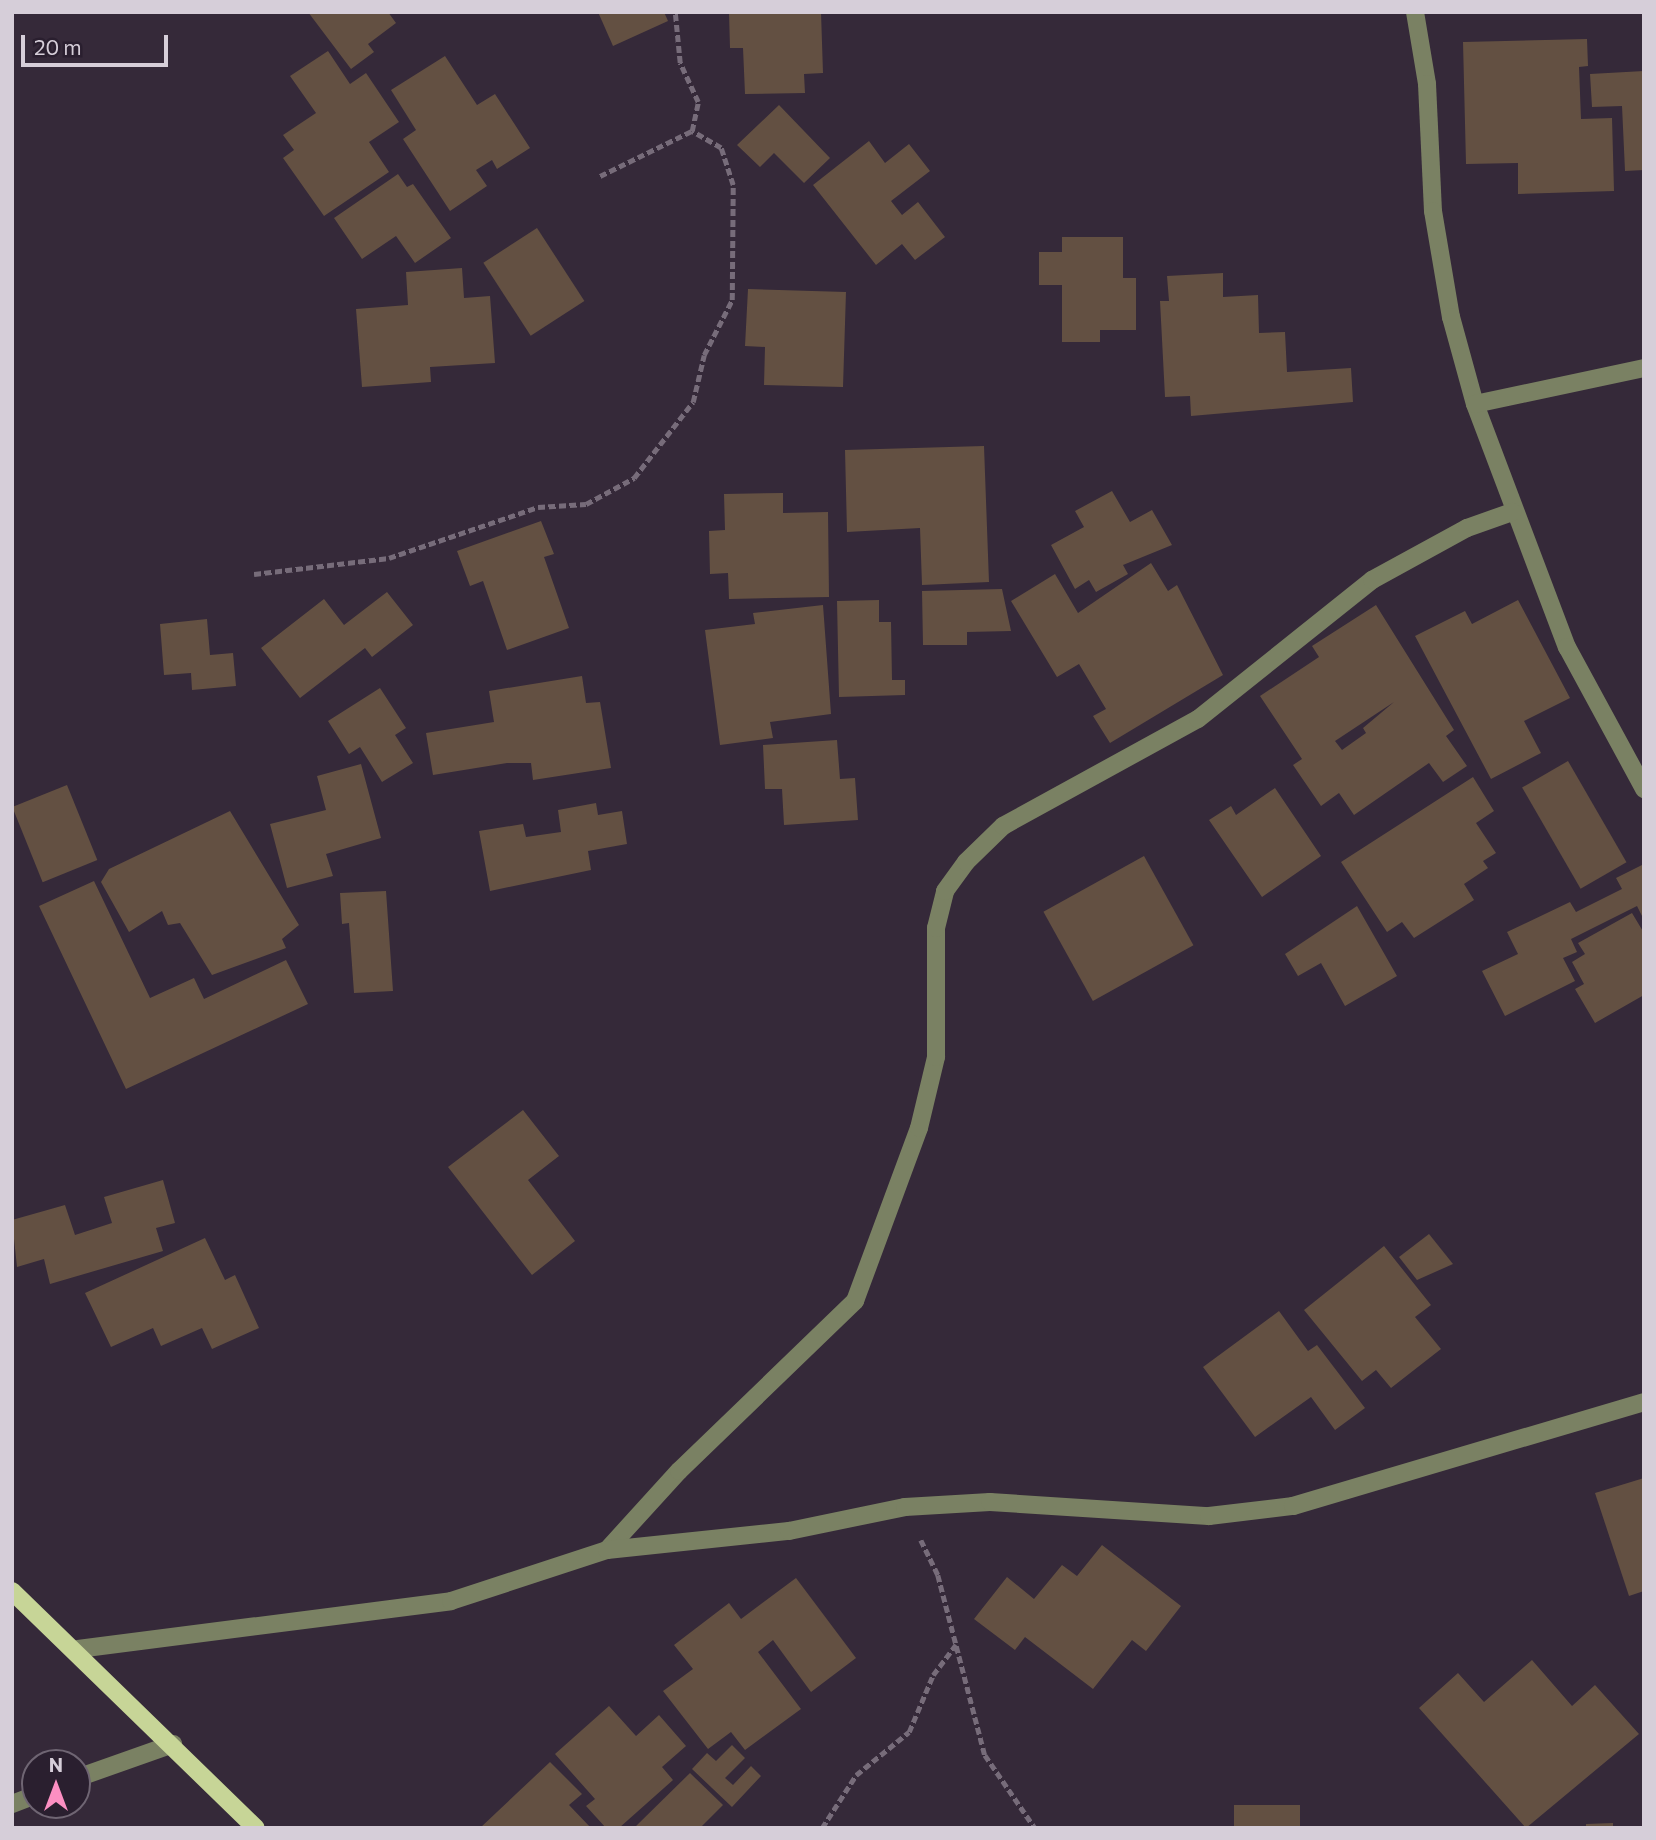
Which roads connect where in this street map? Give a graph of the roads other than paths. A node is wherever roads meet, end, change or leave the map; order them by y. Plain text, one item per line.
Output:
1 (1415, 12) edge
2 (1644, 368) edge
3 (1475, 404) junction
4 (1512, 512) junction
5 (1644, 789) edge
6 (1644, 1402) edge
7 (607, 1550) junction
8 (12, 1591) edge
9 (78, 1649) junction
10 (173, 1744) junction
11 (91, 1773) edge
12 (256, 1828) edge

1 - 3 street
2 - 3 street
3 - 4 street
4 - 5 street
4 - 7 street
6 - 7 street
7 - 9 street
8 - 9 main road
9 - 10 main road
10 - 11 street
10 - 12 main road

